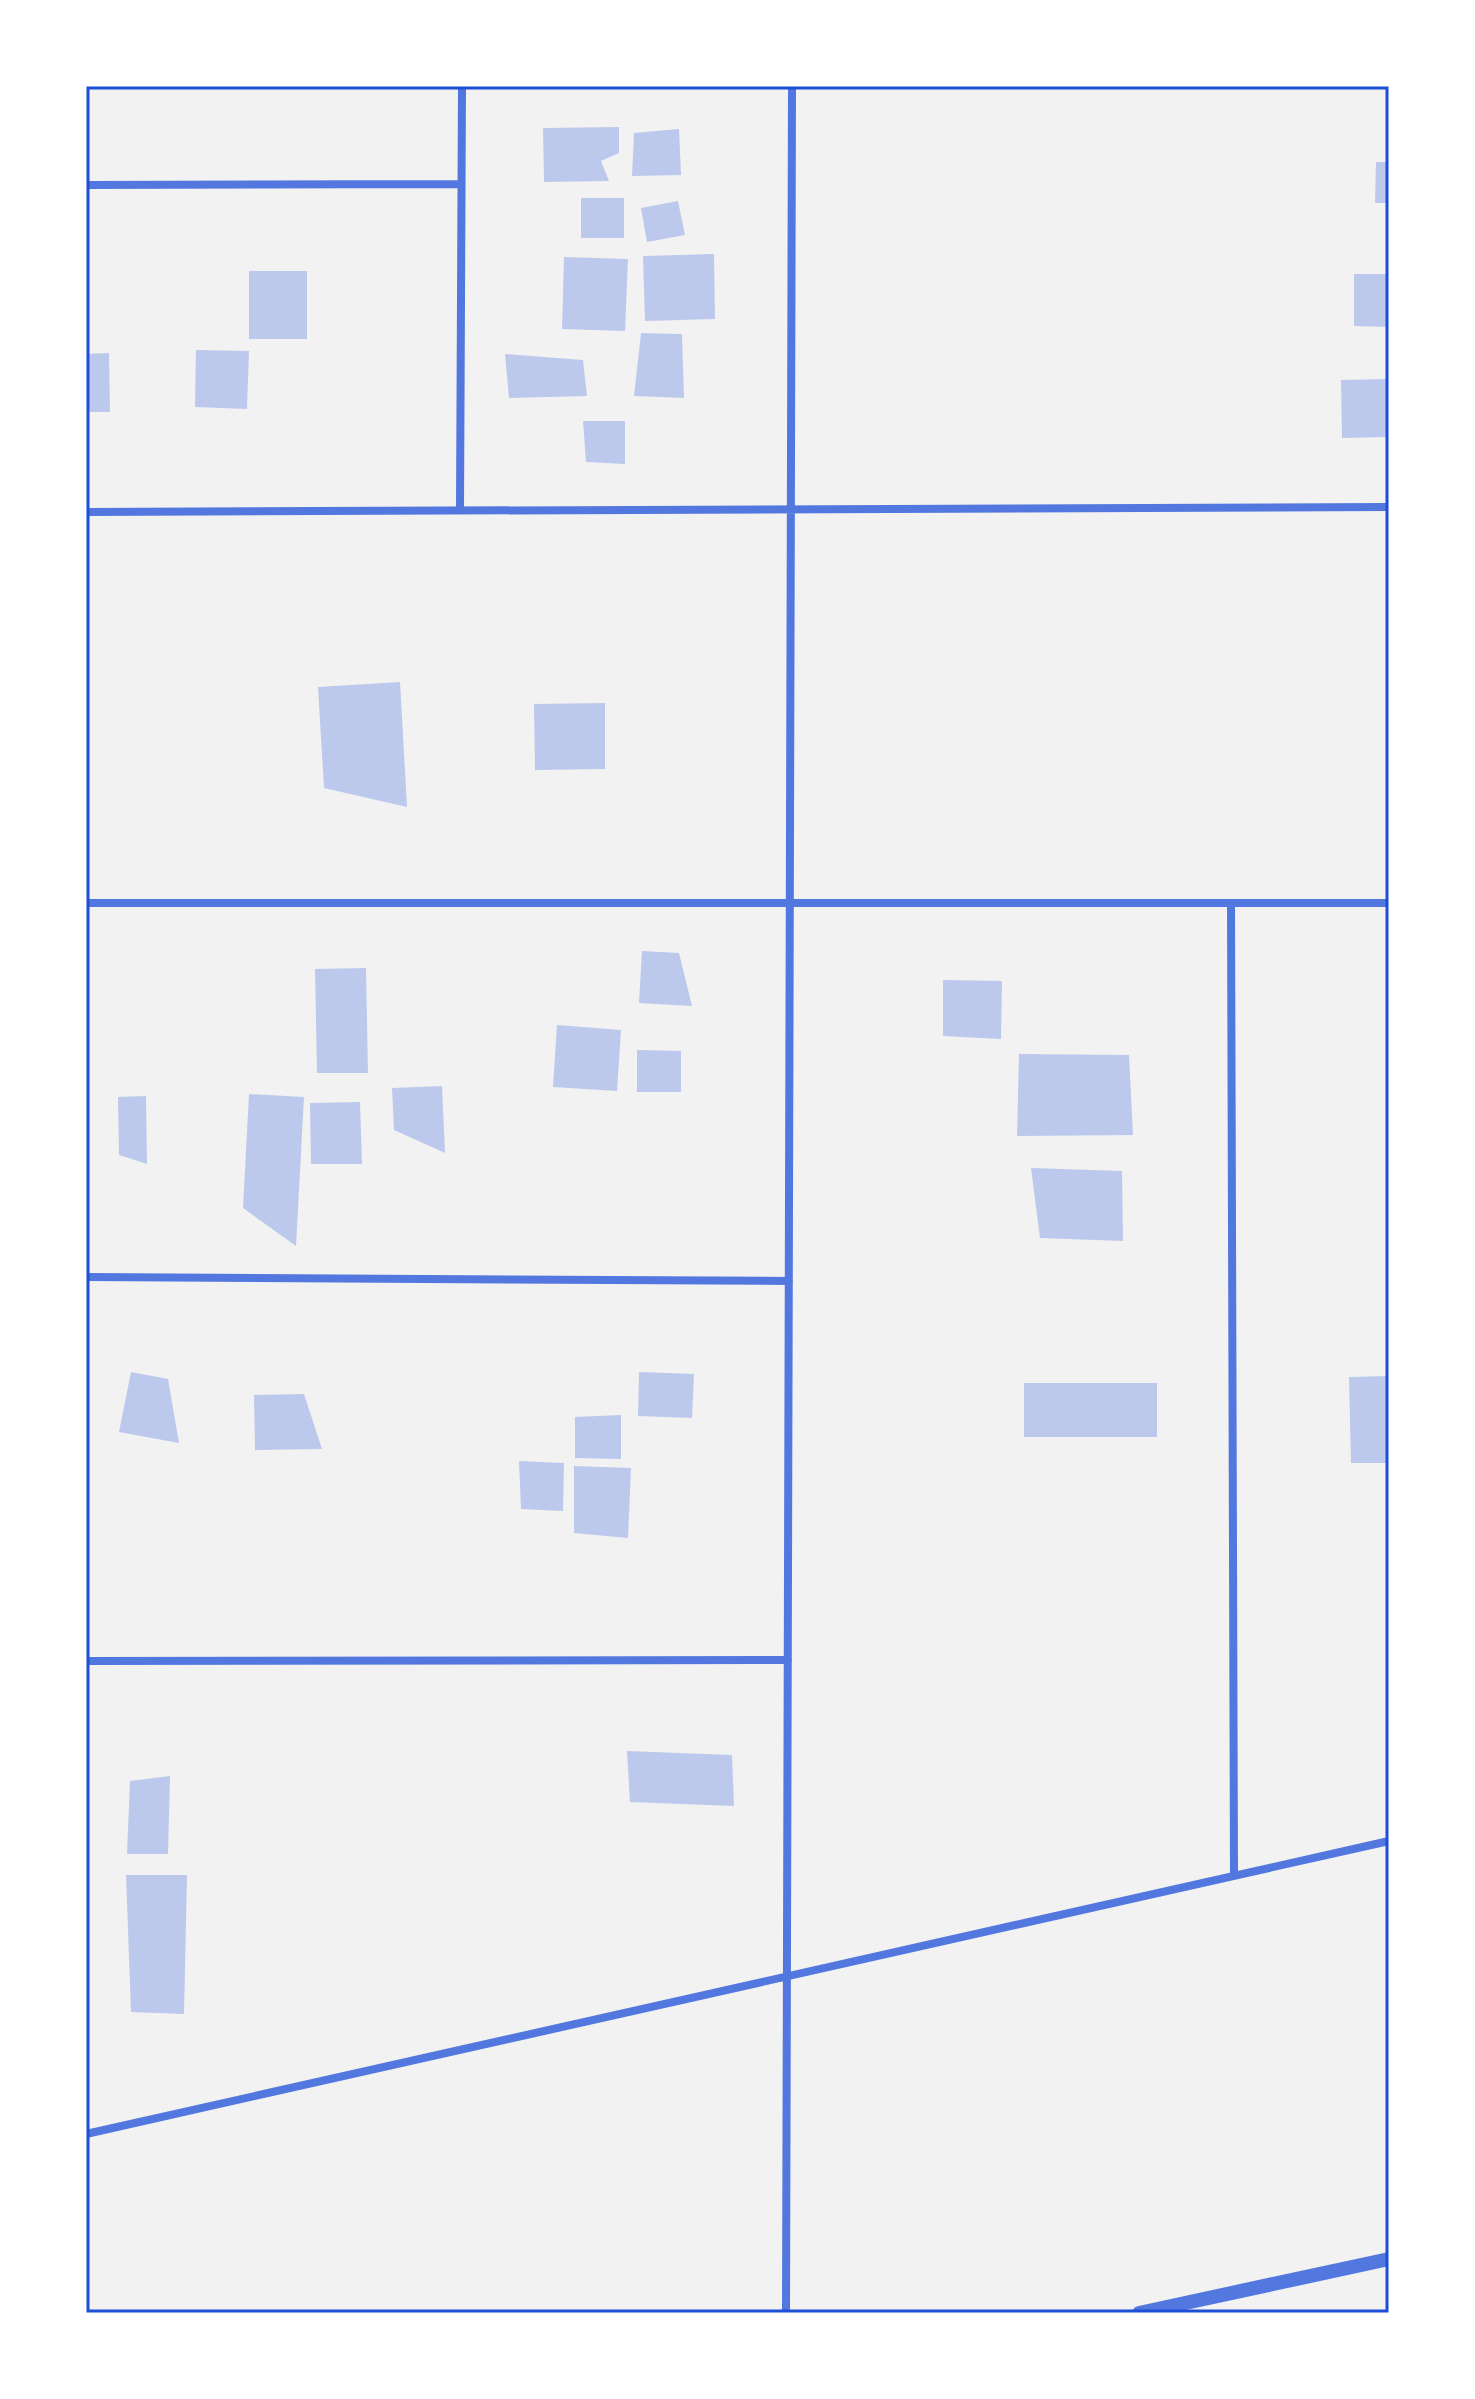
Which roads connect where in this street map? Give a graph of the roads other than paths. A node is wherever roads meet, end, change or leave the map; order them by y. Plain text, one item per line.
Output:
1 (462, 86) edge
2 (792, 86) edge
3 (461, 184) junction
4 (86, 185) edge
5 (1389, 507) edge
6 (790, 509) junction
7 (460, 510) junction
8 (86, 512) edge
9 (86, 903) edge
10 (790, 903) junction
11 (1231, 903) junction
12 (1389, 903) edge
13 (86, 1277) edge
14 (789, 1281) junction
15 (788, 1660) junction
16 (86, 1661) edge
17 (1389, 1841) edge
18 (1234, 1876) junction
19 (787, 1974) junction
20 (86, 2134) edge
21 (1389, 2259) edge
22 (786, 2313) edge
23 (1139, 2313) edge

1 - 3 street
2 - 6 street
3 - 4 street
3 - 7 street
5 - 6 street
6 - 7 street
6 - 10 street
7 - 8 street
9 - 10 street
10 - 11 street
10 - 14 street
11 - 12 street
11 - 18 street
13 - 14 street
14 - 15 street
15 - 16 street
15 - 19 street
17 - 18 street
18 - 19 street
19 - 20 street
19 - 22 street
21 - 23 street

